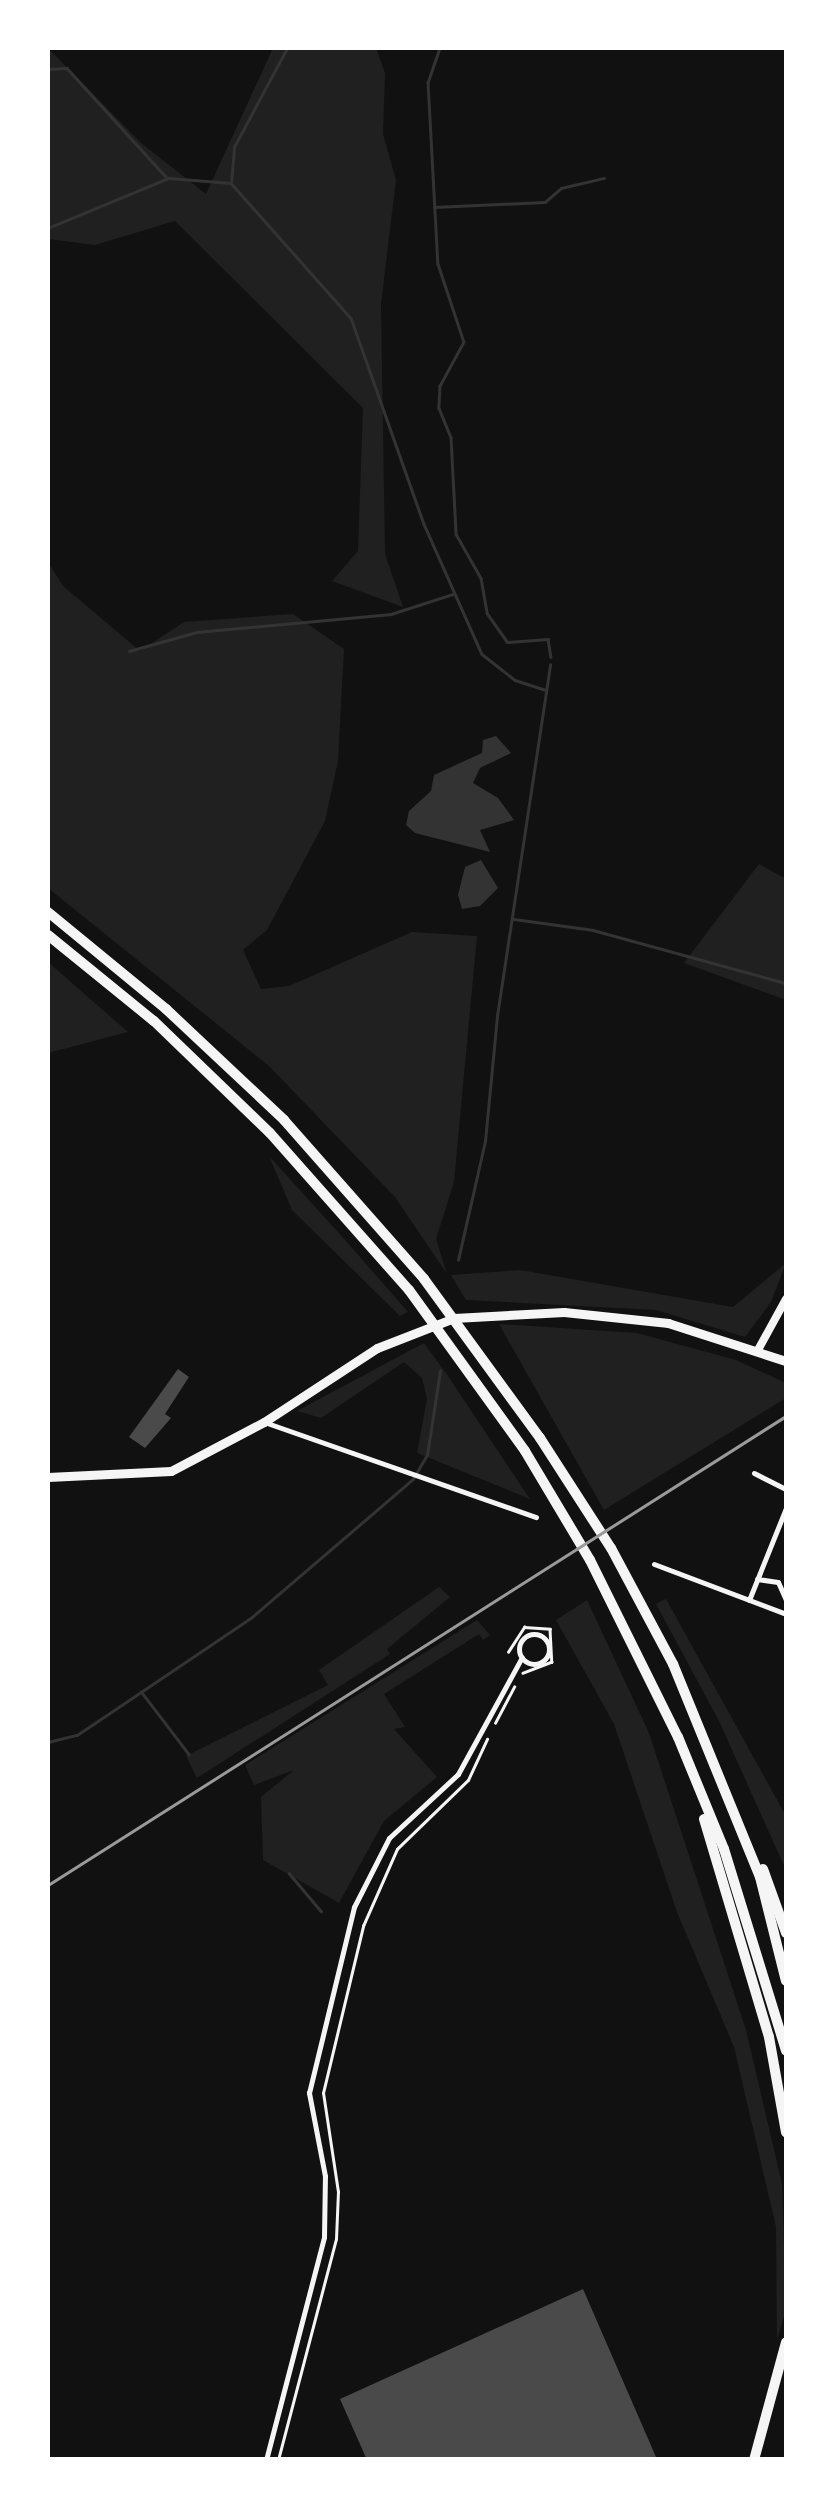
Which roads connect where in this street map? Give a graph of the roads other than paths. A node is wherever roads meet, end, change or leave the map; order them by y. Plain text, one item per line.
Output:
1 (48, 912) edge
2 (48, 935) edge
3 (786, 1299) edge
4 (758, 1350) junction
5 (786, 1361) edge
6 (264, 1422) junction
7 (754, 1473) dead end
8 (48, 1476) edge
9 (786, 1489) edge
10 (786, 1508) edge
11 (536, 1517) dead end
12 (654, 1564) dead end
13 (758, 1580) junction
14 (749, 1600) junction
15 (786, 1600) edge
16 (786, 1614) edge
17 (522, 1657) junction
18 (678, 1737) junction
19 (724, 1777) junction
20 (786, 1933) edge
21 (786, 1981) edge
22 (786, 2052) edge
23 (786, 2132) edge
24 (786, 2342) edge
25 (266, 2460) edge
26 (754, 2460) edge

1 - 19 highway
2 - 18 highway
3 - 4 main road
4 - 5 main road
4 - 6 main road
6 - 8 main road
6 - 11 street
7 - 9 street
10 - 13 street
12 - 14 street
13 - 14 street
13 - 15 street
14 - 16 street
17 - 17 street
17 - 25 street
18 - 22 highway
18 - 23 highway
19 - 20 highway
19 - 21 highway
24 - 26 highway

